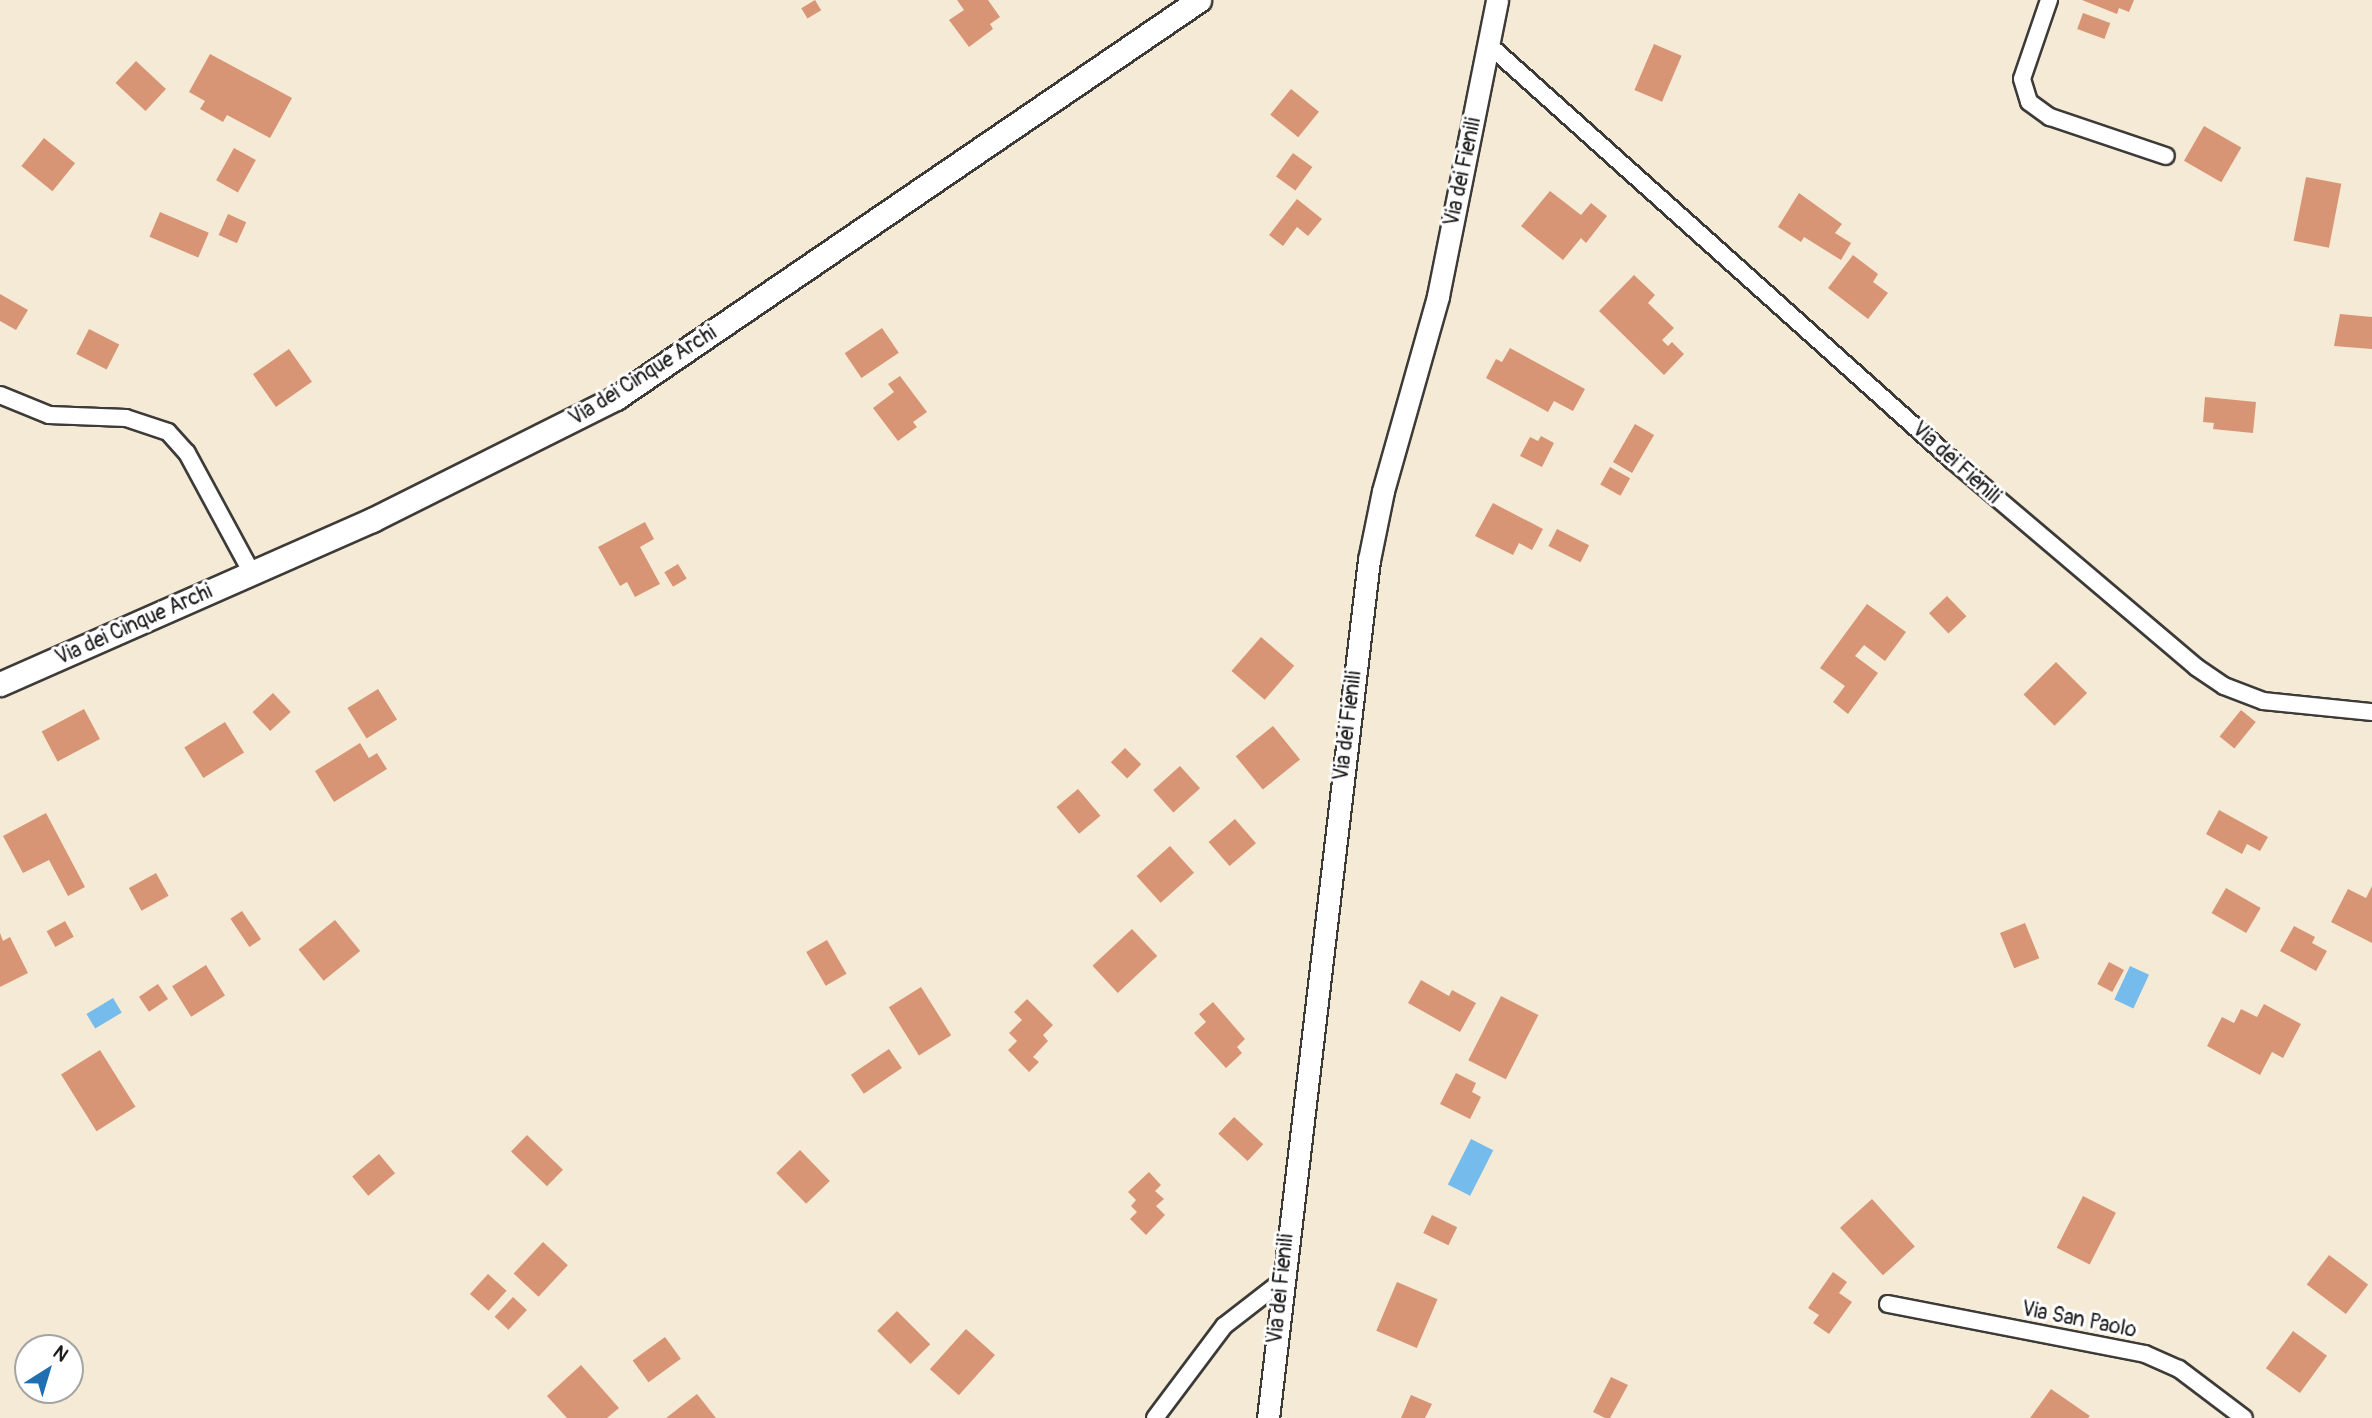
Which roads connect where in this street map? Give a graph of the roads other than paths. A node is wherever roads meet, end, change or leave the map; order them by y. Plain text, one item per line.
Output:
1 (1199, 0) edge
2 (1497, 0) edge
3 (2049, 0) edge
4 (1489, 45) junction
5 (2166, 156) dead end
6 (0, 395) edge
7 (252, 573) junction
8 (0, 684) edge
9 (2372, 712) edge
10 (1282, 1281) junction
11 (1888, 1304) dead end
12 (1155, 1418) edge
13 (1268, 1418) edge
14 (2244, 1418) edge

1 - 7 main road, Via dei Cinque Archi
2 - 4 street, Via dei Fienili
3 - 5 street
4 - 9 street, Via dei Fienili
4 - 10 street, Via dei Fienili
6 - 7 street
7 - 8 main road, Via dei Cinque Archi
10 - 12 street
10 - 13 street, Via dei Fienili
11 - 14 street, Via San Paolo

